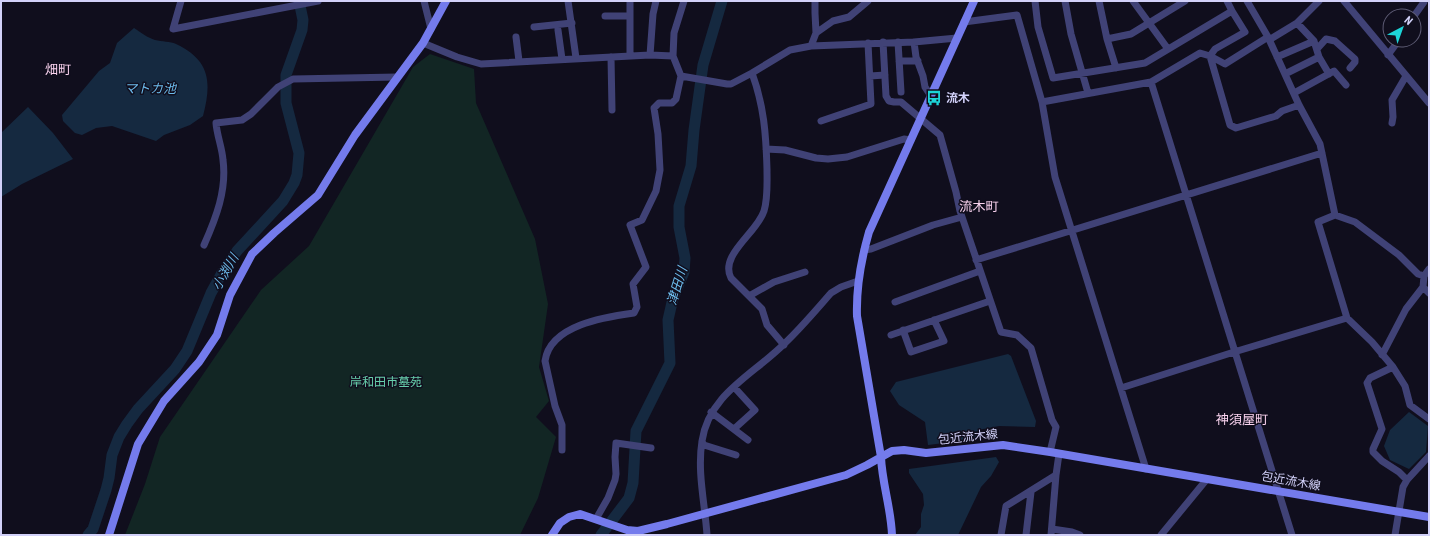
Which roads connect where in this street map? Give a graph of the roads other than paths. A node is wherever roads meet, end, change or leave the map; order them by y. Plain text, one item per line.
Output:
1 (181, 1) edge
2 (318, 1) edge
3 (424, 1) edge
4 (446, 1) edge
5 (568, 1) edge
6 (576, 1) edge
7 (630, 1) edge
8 (656, 1) edge
9 (684, 1) edge
10 (815, 1) edge
11 (868, 1) edge
12 (974, 1) edge
13 (1035, 1) edge
14 (1065, 1) edge
15 (1100, 1) edge
16 (1133, 1) edge
17 (1186, 1) edge
18 (1227, 1) edge
19 (1247, 1) edge
20 (1319, 1) edge
21 (1344, 1) edge
22 (1424, 2) dead end
23 (294, 3) edge
24 (1177, 3) edge
25 (1420, 8) edge
26 (1232, 11) junction
27 (605, 16) dead end
28 (630, 16) junction
29 (964, 22) junction
30 (572, 23) junction
31 (1149, 23) junction
32 (1297, 23) junction
33 (534, 27) dead end
34 (431, 29) junction
35 (558, 30) dead end
36 (816, 33) junction
37 (516, 37) dead end
38 (957, 38) junction
39 (1269, 38) junction
40 (1107, 40) junction
41 (1314, 41) junction
42 (883, 42) junction
43 (898, 42) junction
44 (914, 42) junction
45 (423, 43) junction
46 (868, 43) junction
47 (811, 46) junction
48 (1393, 48) edge
49 (1168, 49) junction
50 (1317, 49) junction
51 (650, 55) junction
52 (1388, 55) junction
53 (630, 56) junction
54 (673, 56) junction
55 (1210, 56) junction
56 (611, 57) junction
57 (1277, 57) junction
58 (1320, 57) junction
59 (576, 58) junction
60 (562, 59) junction
61 (519, 61) junction
62 (899, 61) junction
63 (918, 61) junction
64 (1116, 68) junction
65 (1350, 68) dead end
66 (752, 73) junction
67 (1082, 74) junction
68 (1285, 74) junction
69 (1329, 74) junction
70 (885, 75) junction
71 (681, 76) junction
72 (870, 76) junction
73 (1406, 76) junction
74 (397, 77) junction
75 (1150, 82) junction
76 (1346, 85) dead end
77 (901, 92) dead end
78 (1088, 93) junction
79 (1294, 93) junction
80 (931, 96) junction
81 (1042, 102) junction
82 (1429, 103) edge
83 (1299, 105) junction
84 (612, 110) dead end
85 (921, 119) junction
86 (821, 121) dead end
87 (1392, 123) dead end
88 (911, 140) junction
89 (766, 149) junction
90 (1322, 154) junction
91 (1185, 196) junction
92 (1335, 215) junction
93 (962, 217) junction
94 (1072, 231) junction
95 (204, 244) dead end
96 (864, 250) junction
97 (976, 260) junction
98 (1429, 269) edge
99 (980, 271) junction
100 (805, 272) dead end
101 (1424, 276) junction
102 (858, 281) junction
103 (1423, 287) junction
104 (1429, 294) edge
105 (749, 296) junction
106 (990, 301) junction
107 (895, 302) dead end
108 (1347, 318) junction
109 (934, 320) junction
110 (903, 330) junction
111 (891, 335) dead end
112 (784, 345) junction
113 (1234, 352) junction
114 (1382, 355) junction
115 (1393, 368) junction
116 (734, 387) junction
117 (1121, 388) junction
118 (711, 412) junction
119 (1429, 419) edge
120 (734, 429) junction
121 (748, 440) dead end
122 (702, 442) junction
123 (650, 448) dead end
124 (562, 450) dead end
125 (1050, 452) junction
126 (1059, 454) junction
127 (736, 455) dead end
128 (1429, 456) edge
129 (881, 457) junction
130 (1146, 469) junction
131 (1056, 475) junction
132 (1207, 479) junction
133 (1407, 480) junction
134 (1278, 491) junction
135 (1031, 492) junction
136 (1399, 511) junction
137 (706, 514) junction
138 (1429, 517) edge
139 (598, 520) junction
140 (641, 532) edge
141 (1052, 532) edge
142 (1071, 533) edge
143 (109, 535) edge
144 (552, 535) edge
145 (707, 535) edge
146 (892, 535) edge
147 (1001, 535) edge
148 (1026, 535) edge
149 (1080, 535) edge
150 (1161, 535) edge
151 (1292, 535) edge
152 (1394, 535) edge

1 - 23 street
2 - 23 street
3 - 34 street
4 - 34 street
5 - 6 street
5 - 30 street
7 - 28 street
8 - 51 street
9 - 54 street
10 - 36 street
11 - 36 street
12 - 29 street
13 - 67 street
14 - 67 street
15 - 40 street
16 - 31 street
17 - 24 street
18 - 26 street
19 - 39 street
20 - 32 street
21 - 52 street
22 - 25 street
24 - 31 street
26 - 49 street
26 - 55 street
27 - 28 street
28 - 53 street
29 - 38 street
29 - 81 street
30 - 33 street
30 - 59 street
31 - 40 street
31 - 49 street
32 - 39 street
32 - 41 street
34 - 45 street
35 - 60 street
36 - 47 street
37 - 61 street
38 - 44 street
38 - 80 street
39 - 55 street
39 - 57 street
40 - 64 street
41 - 50 street
41 - 57 street
42 - 43 street
42 - 46 street
42 - 70 street
43 - 44 street
43 - 62 street
44 - 63 street
45 - 61 street
45 - 74 street
46 - 47 street
46 - 72 street
47 - 66 street
48 - 52 street
49 - 64 street
50 - 58 street
50 - 65 street
51 - 53 street
51 - 54 street
52 - 73 street
53 - 56 street
54 - 71 street
55 - 75 street
55 - 83 street
56 - 59 street
56 - 84 street
57 - 68 street
58 - 68 street
58 - 69 street
59 - 60 street
60 - 61 street
62 - 63 street
62 - 77 street
63 - 80 street
64 - 67 street
66 - 71 street
66 - 89 street
67 - 78 street
68 - 79 street
69 - 76 street
69 - 79 street
70 - 72 street
70 - 85 street
71 - 124 street
72 - 86 street
73 - 82 street
73 - 87 street
74 - 95 street
74 - 143 street
75 - 78 street
75 - 91 street
78 - 81 street
79 - 83 street
80 - 85 street
81 - 94 street
83 - 90 street
85 - 88 street
85 - 93 street
88 - 89 street
88 - 96 street
89 - 105 street
90 - 91 street
90 - 92 street
91 - 94 street
91 - 113 street
92 - 101 street
92 - 108 street
93 - 96 street
93 - 97 street
94 - 97 street
94 - 117 street
96 - 102 street
97 - 99 street
98 - 101 street
99 - 106 street
99 - 107 street
100 - 105 street
101 - 103 street
102 - 112 street
102 - 129 street
103 - 104 street
103 - 114 street
105 - 112 street
106 - 109 street
106 - 125 street
108 - 113 street
108 - 114 street
109 - 110 street
109 - 110 street
110 - 111 street
112 - 116 street
113 - 117 street
113 - 134 street
114 - 115 street
115 - 119 street
115 - 133 street
116 - 118 street
116 - 120 street
117 - 130 street
118 - 120 street
118 - 122 street
120 - 121 street
122 - 127 street
122 - 137 street
123 - 139 street
125 - 126 street, 包近流木線
125 - 129 street, 包近流木線
126 - 130 street, 包近流木線
126 - 131 street
128 - 133 street
129 - 137 street, 包近流木線
129 - 146 street
130 - 132 street, 包近流木線
131 - 135 street
131 - 141 street
132 - 134 street, 包近流木線
132 - 150 street
133 - 136 street
134 - 136 street, 包近流木線
134 - 151 street
135 - 147 street
135 - 148 street
136 - 138 street, 包近流木線
136 - 152 street
137 - 140 street, 包近流木線
137 - 145 street
139 - 140 street, 包近流木線
139 - 144 street, 包近流木線
141 - 142 street
142 - 149 street

